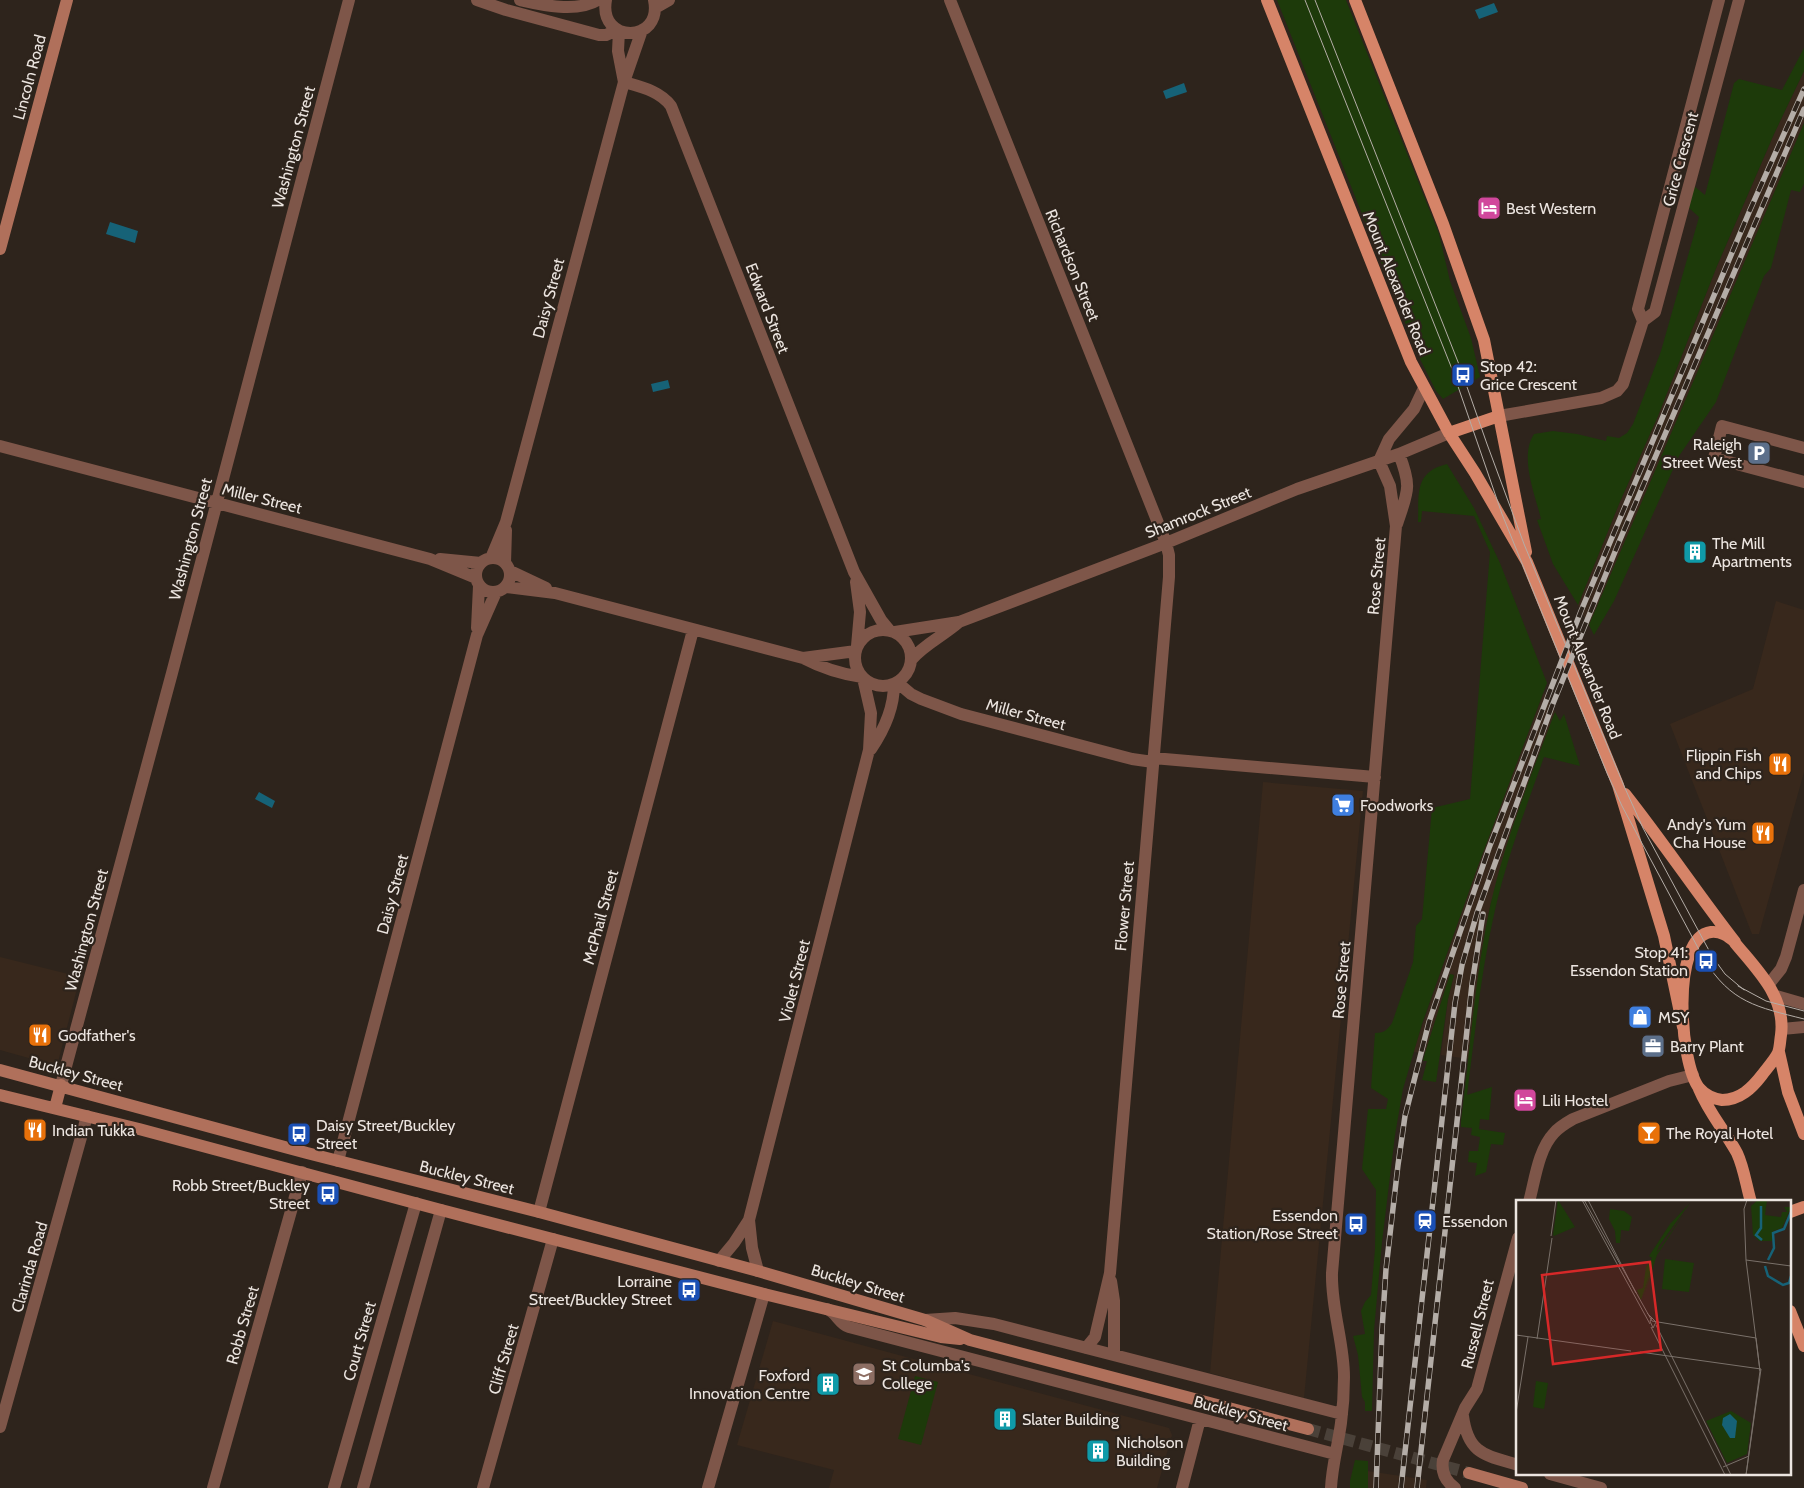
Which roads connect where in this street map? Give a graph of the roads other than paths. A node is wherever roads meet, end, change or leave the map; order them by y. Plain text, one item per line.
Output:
1 (67, 0) edge
2 (349, 0) edge
3 (477, 0) edge
4 (520, 0) edge
5 (598, 0) edge
6 (606, 0) edge
7 (669, 0) edge
8 (950, 0) edge
9 (1267, 0) edge
10 (1355, 0) edge
11 (1719, 0) edge
12 (1740, 0) edge
13 (654, 4) edge
14 (618, 30) junction
15 (642, 30) junction
16 (1702, 66) junction
17 (1720, 71) junction
18 (624, 82) junction
19 (1666, 202) junction
20 (1684, 206) junction
21 (0, 249) edge
22 (1643, 321) junction
23 (1424, 388) junction
24 (1499, 416) junction
25 (1450, 434) junction
26 (0, 446) edge
27 (1804, 448) edge
28 (1399, 454) junction
29 (1379, 461) junction
30 (1804, 482) edge
31 (216, 503) junction
32 (506, 522) junction
33 (1396, 526) junction
34 (1166, 542) junction
35 (430, 559) junction
36 (486, 561) junction
37 (1527, 562) junction
38 (507, 567) junction
39 (854, 572) junction
40 (477, 582) junction
41 (501, 590) junction
42 (554, 593) junction
43 (959, 622) junction
44 (692, 630) junction
45 (893, 632) junction
46 (477, 635) junction
47 (856, 650) junction
48 (803, 658) junction
49 (912, 659) junction
50 (863, 677) junction
51 (896, 683) junction
52 (870, 750) junction
53 (1153, 760) junction
54 (1375, 777) junction
55 (1618, 785) junction
56 (1804, 890) edge
57 (1735, 942) junction
58 (1769, 984) junction
59 (1776, 996) junction
60 (1804, 1004) edge
61 (1683, 1027) junction
62 (1804, 1027) edge
63 (1782, 1029) junction
64 (1779, 1052) junction
65 (0, 1070) edge
66 (1694, 1077) junction
67 (61, 1085) junction
68 (93, 1094) junction
69 (0, 1095) edge
70 (55, 1108) junction
71 (87, 1116) junction
72 (1804, 1134) edge
73 (307, 1153) junction
74 (338, 1161) junction
75 (302, 1172) junction
76 (333, 1180) junction
77 (1530, 1200) edge
78 (1750, 1200) edge
79 (416, 1203) junction
80 (1804, 1207) edge
81 (442, 1210) junction
82 (1792, 1211) edge
83 (539, 1212) junction
84 (558, 1217) junction
85 (749, 1220) junction
86 (533, 1233) junction
87 (552, 1239) junction
88 (1516, 1245) edge
89 (719, 1261) junction
90 (758, 1271) junction
91 (1110, 1273) junction
92 (764, 1294) junction
93 (827, 1309) junction
94 (1792, 1316) edge
95 (925, 1320) junction
96 (970, 1340) junction
97 (1804, 1346) edge
98 (1086, 1348) junction
99 (1114, 1354) junction
100 (1342, 1414) junction
101 (1463, 1416) junction
102 (1200, 1418) junction
103 (0, 1427) edge
104 (1308, 1429) tunnel mouth
105 (1334, 1454) junction
106 (1516, 1464) edge
107 (1469, 1472) tunnel mouth
108 (1557, 1476) edge
109 (213, 1488) edge
110 (334, 1488) edge
111 (363, 1488) edge
112 (483, 1488) edge
113 (708, 1488) edge
114 (1182, 1488) edge
115 (1331, 1488) edge
116 (1455, 1488) edge
117 (1522, 1488) edge
118 (1601, 1488) edge

1 - 21 main road, Lincoln Road
2 - 31 street, Washington Street
3 - 14 street
4 - 5 street
6 - 14 street
7 - 13 street
8 - 34 street, Richardson Street
9 - 23 main road, Mount Alexander Road
10 - 24 main road, Mount Alexander Road
11 - 16 street, Grice Crescent
12 - 17 street, Grice Crescent
13 - 15 street, Daisy Street
14 - 15 street
14 - 18 street, Daisy Street
15 - 18 street, Daisy Street
16 - 17 street
16 - 19 street, Grice Crescent
17 - 20 street, Grice Crescent
18 - 32 street, Daisy Street
18 - 39 street, Edward Street
19 - 20 street
19 - 22 street, Grice Crescent
20 - 22 street, Grice Crescent
22 - 24 street, Grice Crescent
23 - 25 main road, Mount Alexander Road
23 - 29 street
24 - 25 main road
24 - 37 main road, Mount Alexander Road
25 - 28 street, Shamrock Street
25 - 37 main road, Mount Alexander Road
26 - 31 street, Miller Street
27 - 30 street
28 - 29 street, Shamrock Street
28 - 33 street, Rose Street
29 - 33 street, Rose Street
29 - 34 street, Shamrock Street
31 - 35 street, Miller Street
31 - 67 street, Washington Street
32 - 36 street, Daisy Street
32 - 38 street, Daisy Street
33 - 54 street, Rose Street
34 - 43 street, Shamrock Street
34 - 53 street, Flower Street
35 - 36 street, Miller Street
35 - 40 street, Miller Street
36 - 38 street
36 - 40 street
37 - 55 main road, Mount Alexander Road
38 - 41 street
38 - 42 street
39 - 45 street, Edward Street
39 - 47 street, Edward Street
40 - 41 street
40 - 46 street, Daisy Street
41 - 42 street
41 - 46 street, Daisy Street
42 - 44 street
43 - 45 street, Shamrock Street
43 - 49 street, Shamrock Street
44 - 48 street
44 - 83 street, McPhail Street
45 - 47 street
45 - 49 street
46 - 74 street, Daisy Street
47 - 48 street
47 - 50 street
48 - 50 street
49 - 51 street
50 - 51 street
50 - 52 street, Violet Street
51 - 52 street, Violet Street
51 - 53 street, Miller Street
52 - 85 street, Violet Street
53 - 54 street, Miller Street
53 - 91 street, Flower Street
54 - 100 street, Rose Street
55 - 57 main road, Mount Alexander Road
55 - 61 main road, Mount Alexander Road
56 - 58 street
57 - 58 main road, Mount Alexander Road
57 - 61 main road
58 - 59 main road, Mount Alexander Road
59 - 60 street
59 - 63 main road, Mount Alexander Road
61 - 66 main road
62 - 63 street
63 - 64 main road, Mount Alexander Road
64 - 66 main road
64 - 72 main road
65 - 67 main road, Buckley Street
66 - 77 street
66 - 78 main road
67 - 68 main road, Buckley Street
67 - 70 main road
68 - 71 main road
68 - 73 main road, Buckley Street
69 - 70 main road, Buckley Street
70 - 71 main road, Buckley Street
71 - 75 main road, Buckley Street
71 - 103 street, Clarinda Road
73 - 74 main road, Buckley Street
73 - 75 main road
74 - 76 main road
74 - 83 main road, Buckley Street
75 - 76 main road, Buckley Street
75 - 109 street, Robb Street
76 - 79 main road, Buckley Street
79 - 81 main road, Buckley Street
79 - 110 street, Court Street
80 - 82 main road
81 - 86 main road, Buckley Street
81 - 111 street
83 - 84 main road, Buckley Street
83 - 86 main road
84 - 87 main road
84 - 89 main road, Buckley Street
85 - 89 street, Violet Street
85 - 90 street, Violet Street
86 - 87 main road, Buckley Street
87 - 92 main road, Buckley Street
87 - 112 street, Cliff Street
88 - 101 street, Russell Street
89 - 90 main road, Buckley Street
90 - 95 main road, Buckley Street
91 - 98 street, Flower Street
91 - 99 street, Flower Street
92 - 93 main road, Buckley Street
92 - 113 street
93 - 96 main road, Buckley Street
93 - 102 street, Buckley Street
94 - 97 main road
95 - 96 main road, Buckley Street
95 - 98 street, Buckley Street
96 - 104 main road, Buckley Street
98 - 99 street, Buckley Street
99 - 100 street, Buckley Street
100 - 105 street, Rose Street
101 - 106 street
101 - 116 street
102 - 105 street, Buckley Street
102 - 114 street
105 - 115 street, Rose Street
107 - 117 main road
108 - 118 street

